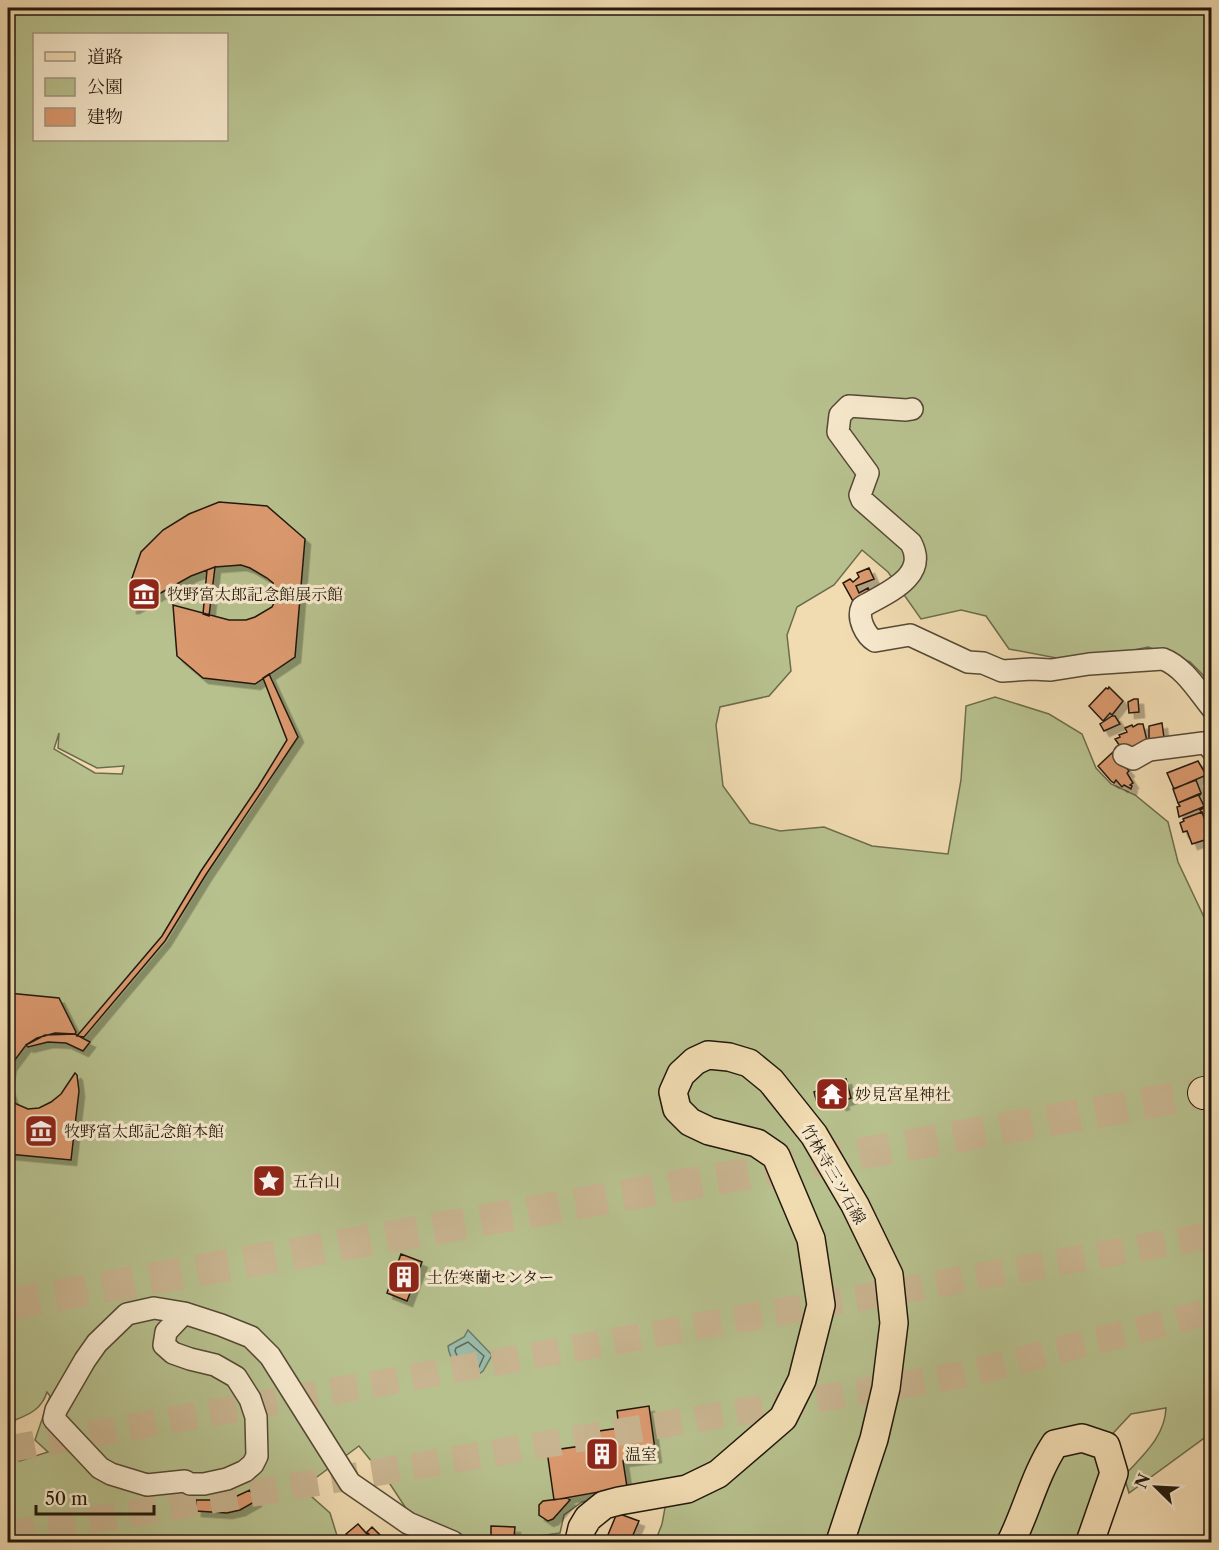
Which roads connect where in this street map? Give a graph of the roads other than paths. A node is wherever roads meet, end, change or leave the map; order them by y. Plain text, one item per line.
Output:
1 (912, 409) dead end
2 (1212, 708) edge
3 (1212, 750) edge
4 (1124, 755) dead end
5 (184, 1313) junction
6 (453, 1542) edge
7 (574, 1542) edge
8 (840, 1542) edge
9 (1011, 1542) edge
10 (1090, 1542) edge

1 - 2 street
3 - 4 street
5 - 5 street
5 - 6 street
7 - 8 main road, 竹林寺三ツ石線
9 - 10 main road

